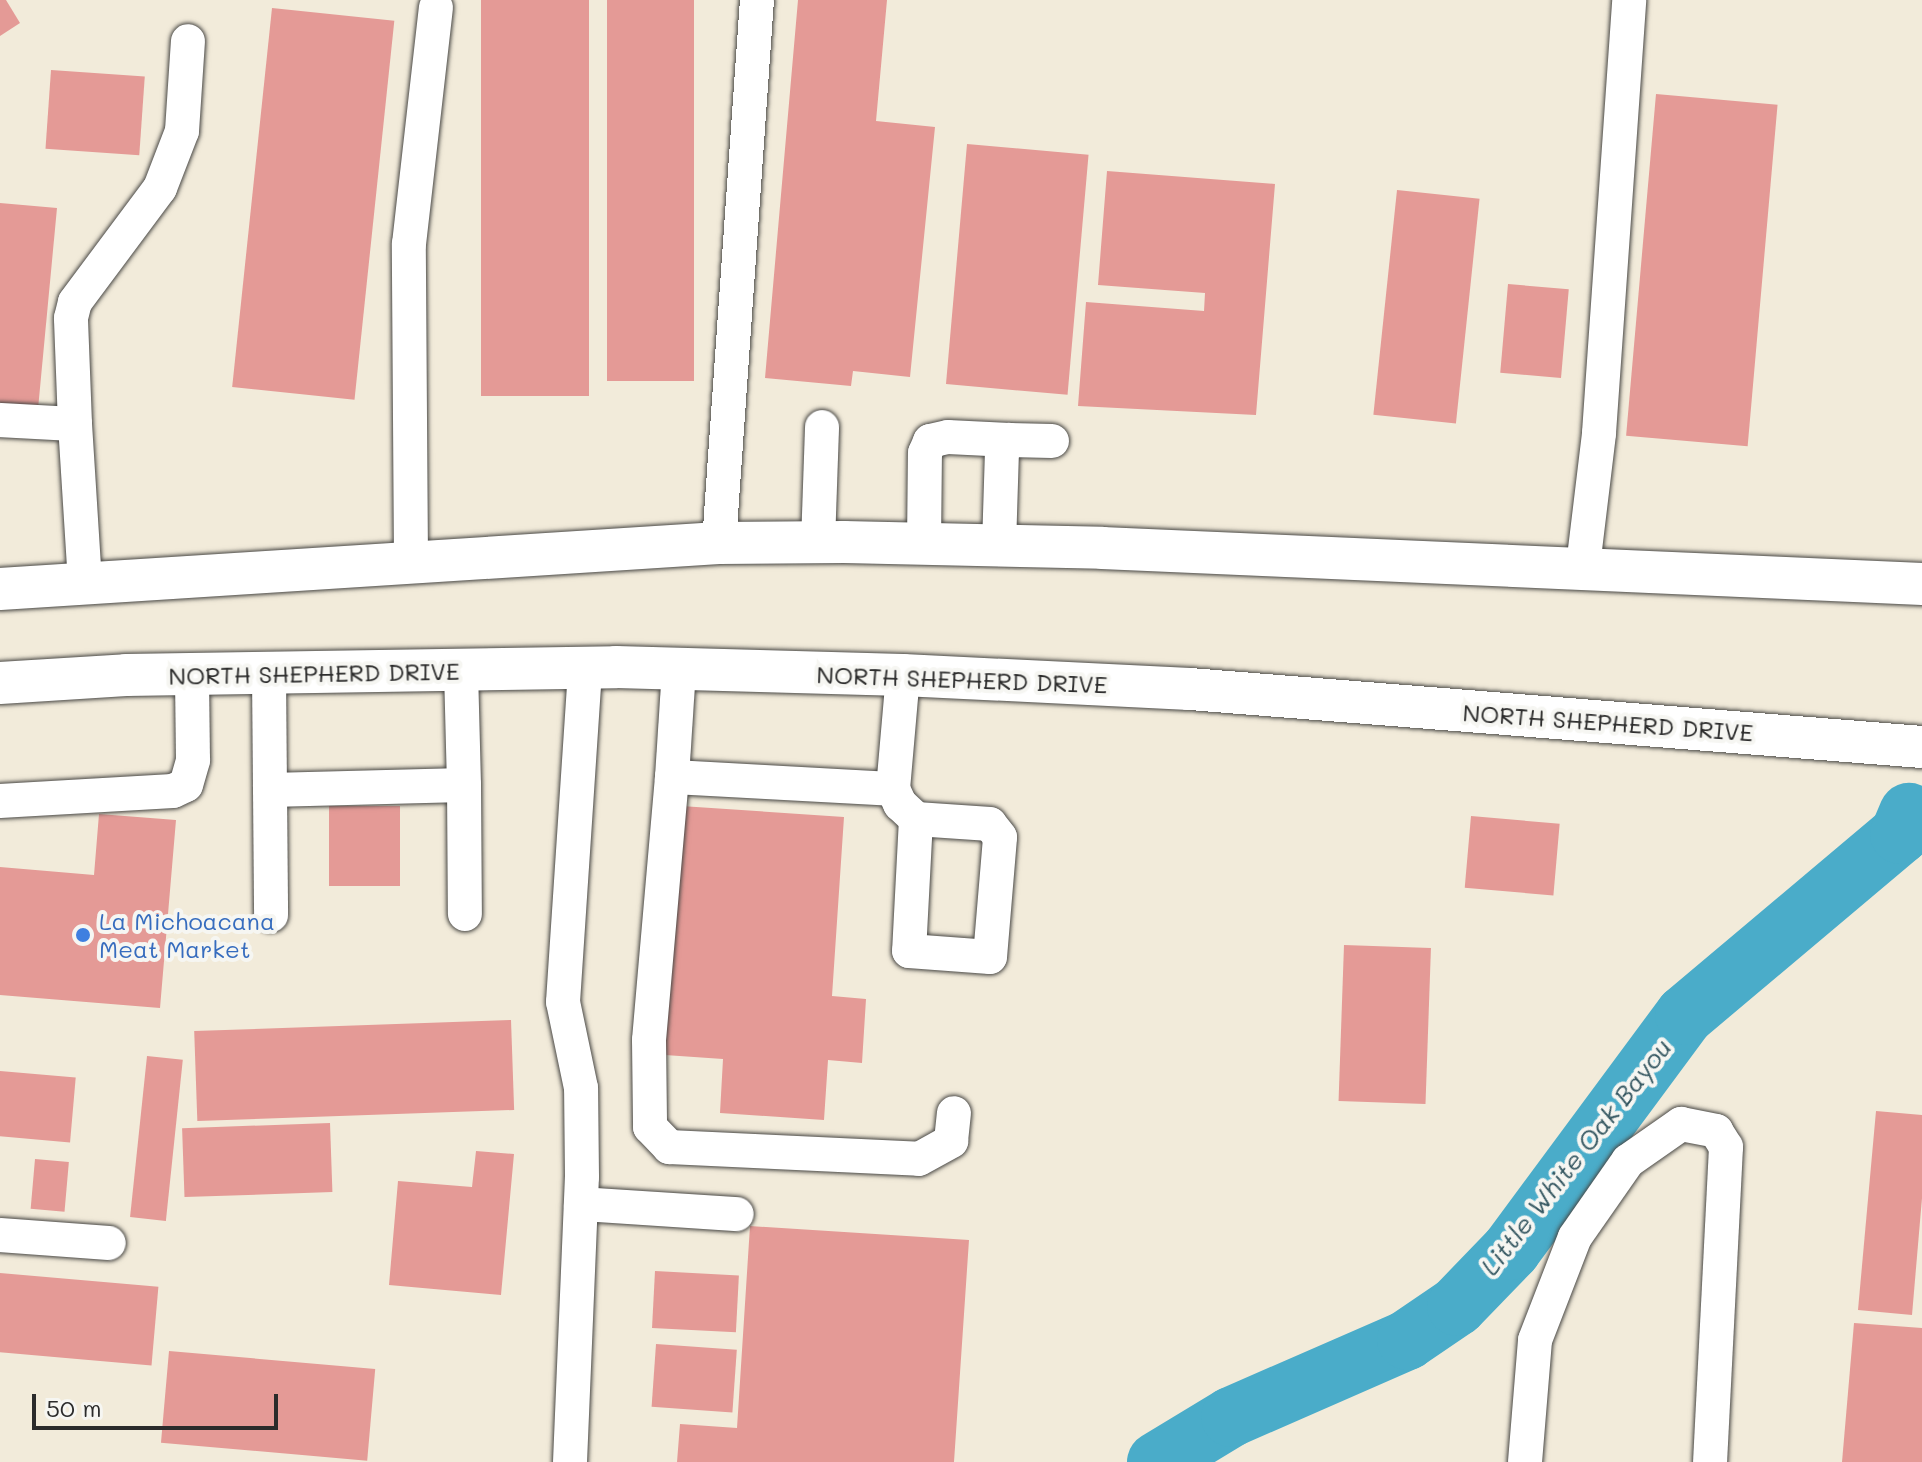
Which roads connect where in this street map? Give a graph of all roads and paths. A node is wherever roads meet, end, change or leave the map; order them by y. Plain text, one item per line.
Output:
1 (757, 0) edge
2 (1629, 0) edge
3 (436, 8) dead end
4 (188, 41) dead end
5 (0, 420) edge
6 (75, 424) junction
7 (822, 427) dead end
8 (1009, 440) junction
9 (1052, 441) dead end
10 (719, 543) junction
11 (818, 543) junction
12 (924, 544) junction
13 (999, 546) junction
14 (411, 561) junction
15 (1583, 566) junction
16 (85, 581) junction
17 (1922, 584) edge
18 (0, 589) edge
19 (585, 668) junction
20 (679, 669) junction
21 (461, 671) junction
22 (192, 674) junction
23 (269, 674) junction
24 (903, 675) junction
25 (0, 683) edge
26 (1922, 747) edge
27 (672, 777) junction
28 (464, 785) junction
29 (893, 789) junction
30 (270, 790) junction
31 (0, 801) edge
32 (916, 819) dead end
33 (465, 914) dead end
34 (271, 915) dead end
35 (954, 1113) dead end
36 (581, 1204) junction
37 (737, 1214) dead end
38 (0, 1235) edge
39 (109, 1243) dead end
40 (570, 1462) edge
41 (1525, 1462) edge
42 (1710, 1462) edge

1 - 10 lane
2 - 15 lane
3 - 14 lane
4 - 6 lane
5 - 6 lane
6 - 16 lane
7 - 11 lane
8 - 9 lane
8 - 12 lane
8 - 13 lane
10 - 11 main road
10 - 14 main road
11 - 12 main road
12 - 13 main road
13 - 15 main road
14 - 16 main road
15 - 17 main road
16 - 18 main road
19 - 20 main road, NORTH SHEPHERD DRIVE
19 - 21 main road, NORTH SHEPHERD DRIVE
19 - 36 lane
20 - 24 main road, NORTH SHEPHERD DRIVE
20 - 27 lane
21 - 23 main road, NORTH SHEPHERD DRIVE
21 - 28 lane
22 - 23 main road, NORTH SHEPHERD DRIVE
22 - 25 main road, NORTH SHEPHERD DRIVE
22 - 31 lane
23 - 30 lane
24 - 26 main road, NORTH SHEPHERD DRIVE
24 - 29 lane
27 - 29 lane
27 - 35 lane
28 - 30 lane
28 - 33 lane
29 - 32 lane
30 - 34 lane
36 - 37 lane
36 - 40 lane
38 - 39 lane
41 - 42 lane

